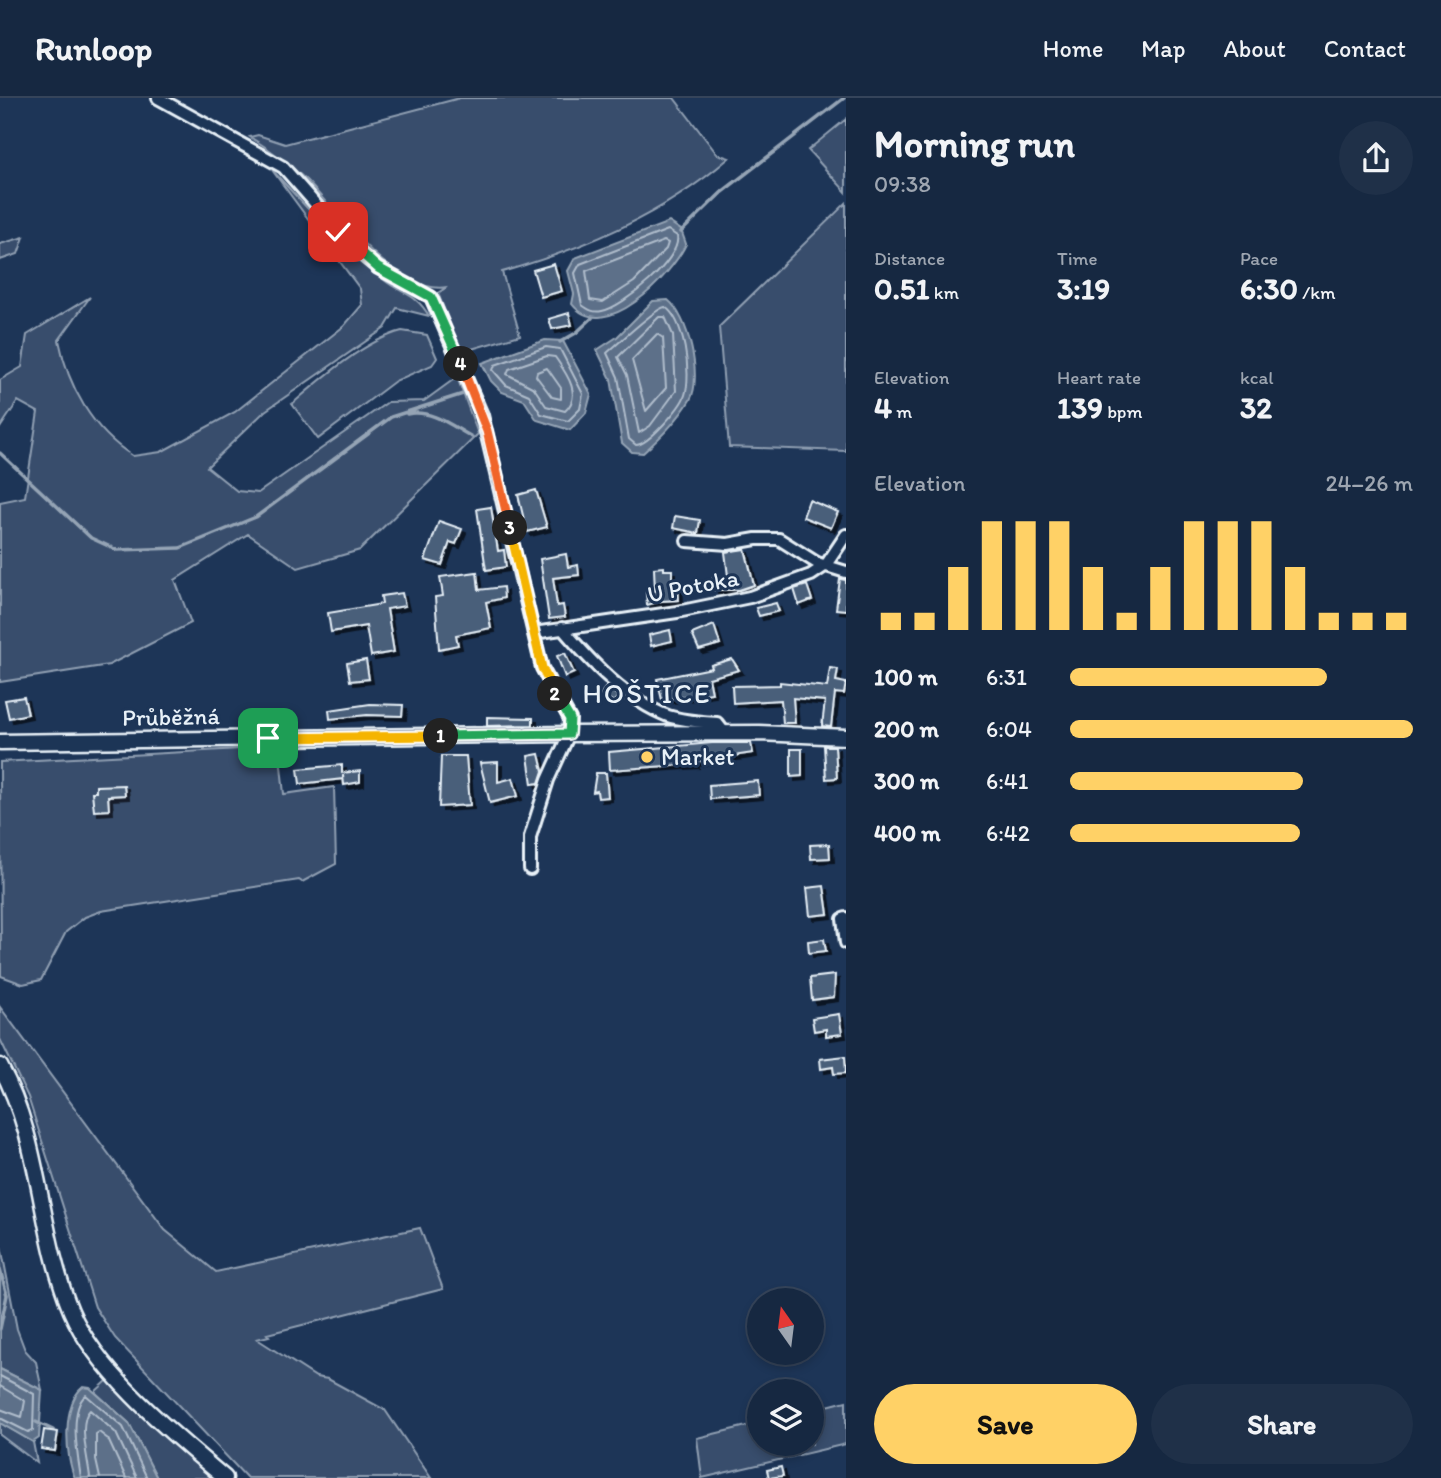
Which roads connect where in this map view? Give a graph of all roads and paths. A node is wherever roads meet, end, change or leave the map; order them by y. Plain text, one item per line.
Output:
1 (158, 98) edge
2 (846, 535) edge
3 (687, 541) dead end
4 (826, 565) junction
5 (846, 572) edge
6 (562, 628) junction
7 (534, 633) junction
8 (725, 733) junction
9 (569, 734) junction
10 (846, 737) edge
11 (0, 742) edge
12 (530, 869) dead end
13 (846, 918) edge
14 (846, 943) edge
15 (0, 1066) edge
16 (225, 1478) edge

1 - 7 street
2 - 4 street
3 - 4 street, U Potoka
4 - 5 street, U Potoka
4 - 6 street, U Potoka
6 - 7 street, U Potoka
6 - 8 street
7 - 9 street
8 - 9 street, Průběžná
8 - 10 street, Průběžná
9 - 11 street, Průběžná
9 - 12 street
13 - 14 street
15 - 16 street

